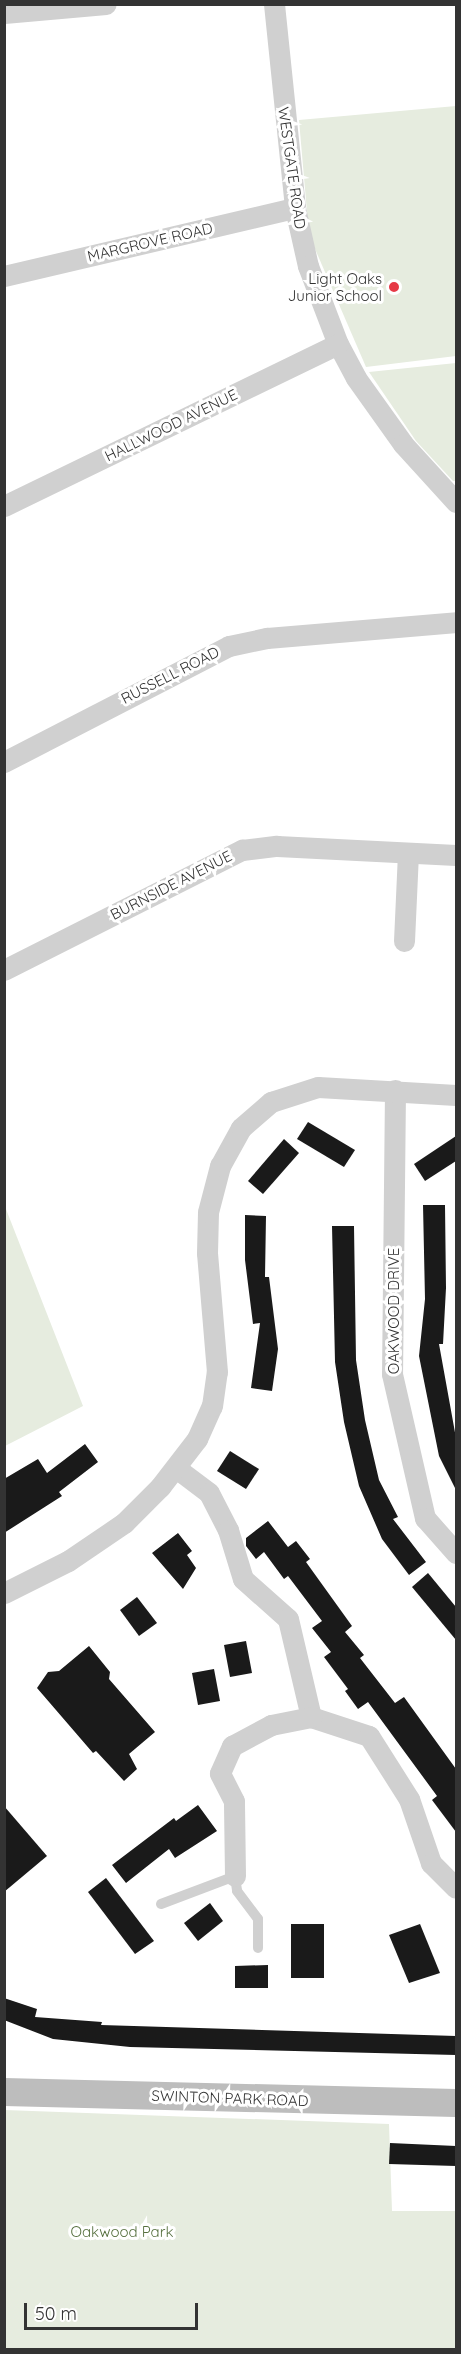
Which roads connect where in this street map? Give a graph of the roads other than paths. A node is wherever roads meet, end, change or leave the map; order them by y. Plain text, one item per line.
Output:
1 (106, 4) edge
2 (274, 4) edge
3 (4, 13) edge
4 (295, 208) junction
5 (4, 276) edge
6 (338, 344) junction
7 (456, 502) edge
8 (4, 506) edge
9 (456, 622) edge
10 (4, 762) edge
11 (408, 853) junction
12 (456, 855) edge
13 (404, 941) dead end
14 (4, 970) edge
15 (395, 1090) junction
16 (456, 1095) edge
17 (176, 1467) junction
18 (456, 1553) edge
19 (4, 1593) edge
20 (310, 1717) junction
21 (235, 1876) junction
22 (456, 1888) edge
23 (161, 1904) dead end
24 (258, 1948) dead end
25 (4, 2092) edge
26 (456, 2103) edge

1 - 3 street
2 - 4 street, WESTGATE ROAD
4 - 5 street, MARGROVE ROAD
4 - 6 street, WESTGATE ROAD
6 - 7 street, WESTGATE ROAD
6 - 8 street, HALLWOOD AVENUE
9 - 10 street, RUSSELL ROAD
11 - 12 street, BURNSIDE AVENUE
11 - 13 street
11 - 14 street, BURNSIDE AVENUE
15 - 16 street
15 - 17 street
15 - 18 street, OAKWOOD DRIVE
17 - 19 street
17 - 20 street
20 - 21 street
20 - 22 street
21 - 23 lane
21 - 24 lane
25 - 26 street, SWINTON PARK ROAD

